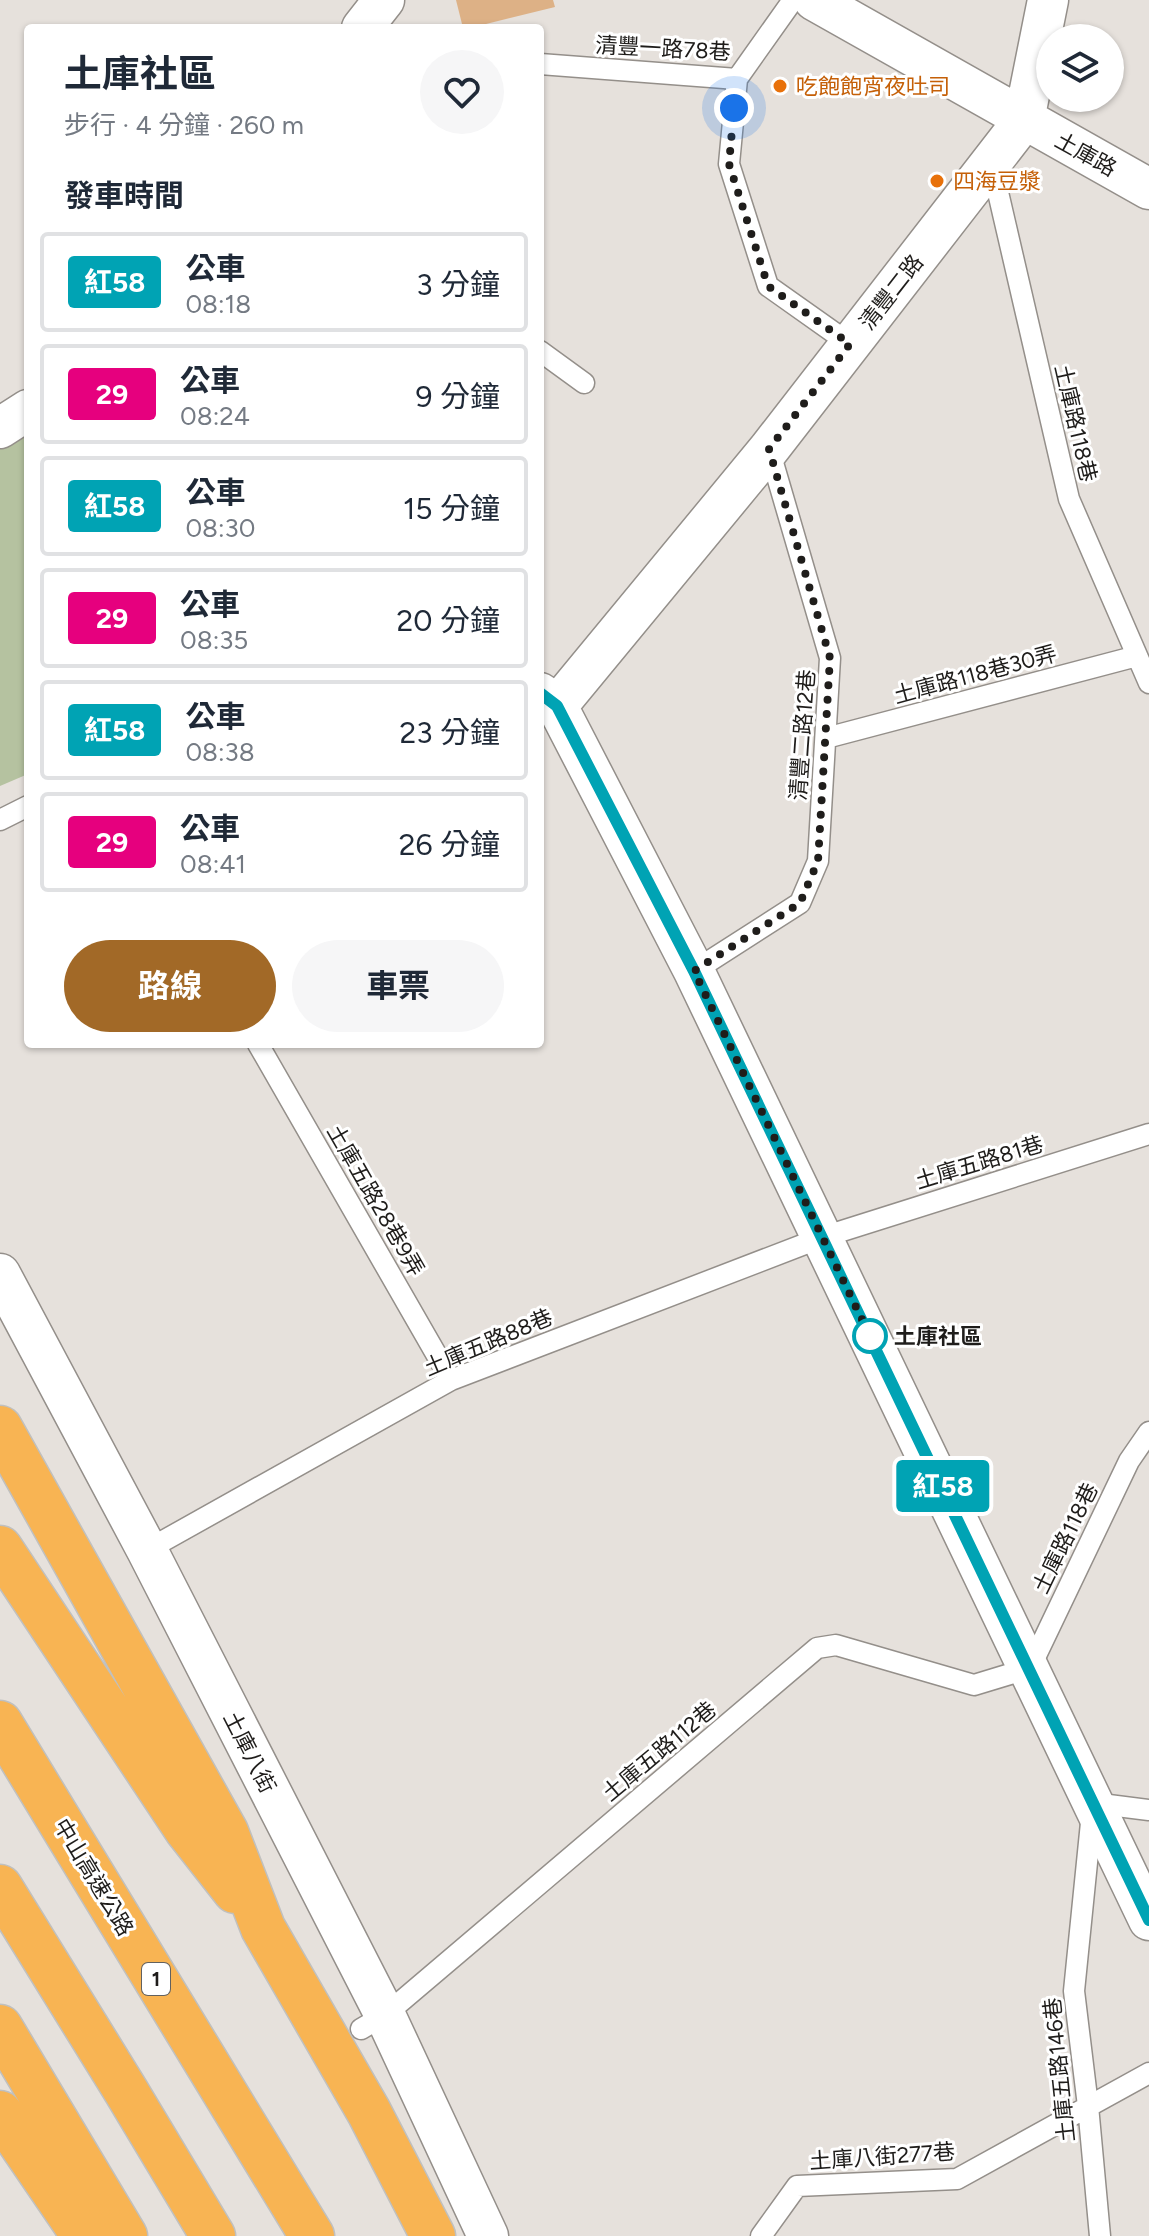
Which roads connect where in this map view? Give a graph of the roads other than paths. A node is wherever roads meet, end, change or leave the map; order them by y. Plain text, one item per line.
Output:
1 (384, 0) edge
2 (793, 0) edge
3 (814, 0) edge
4 (1048, 0) edge
5 (365, 24) edge
6 (544, 64) edge
7 (737, 79) junction
8 (1024, 120) junction
9 (991, 162) junction
10 (1149, 189) edge
11 (850, 344) junction
12 (544, 354) edge
13 (584, 383) dead end
14 (24, 413) edge
15 (0, 428) edge
16 (769, 449) junction
17 (1137, 656) junction
18 (1149, 683) edge
19 (548, 699) edge
20 (826, 738) junction
21 (24, 808) edge
22 (0, 820) edge
23 (694, 971) junction
24 (260, 1048) edge
25 (1149, 1134) edge
26 (823, 1237) junction
27 (0, 1274) edge
28 (451, 1380) junction
29 (0, 1428) edge
30 (1149, 1432) edge
31 (0, 1548) edge
32 (147, 1550) junction
33 (1030, 1668) junction
34 (0, 1723) edge
35 (1093, 1803) junction
36 (1149, 1810) edge
37 (0, 1887) edge
38 (1149, 1920) edge
39 (263, 1928) junction
40 (373, 2022) junction
41 (0, 2027) edge
42 (1149, 2073) edge
43 (1088, 2106) junction
44 (7, 2125) edge
45 (84, 2236) edge
46 (125, 2236) edge
47 (213, 2236) edge
48 (312, 2236) edge
49 (433, 2236) edge
50 (488, 2236) edge
51 (761, 2236) edge
52 (1100, 2236) edge

1 - 5 street
2 - 7 lane, 清豐一路78巷
3 - 8 street, 土庫路
4 - 8 street, 清豐二路
6 - 7 lane, 清豐一路78巷
7 - 11 lane
8 - 9 street, 清豐二路
8 - 10 street, 土庫路
9 - 11 street, 清豐二路
9 - 17 lane, 土庫路118巷
11 - 16 street, 清豐二路
12 - 13 lane
14 - 15 street
16 - 19 street, 清豐二路
16 - 20 lane, 清豐二路12巷
17 - 18 lane, 土庫路118巷
17 - 20 lane, 土庫路118巷30弄
19 - 23 street
20 - 23 lane, 清豐二路12巷
21 - 22 lane
23 - 26 street
24 - 28 lane, 土庫五路28巷9弄
25 - 26 lane, 土庫五路81巷
26 - 28 lane, 土庫五路88巷
26 - 33 street
27 - 32 street, 土庫八街
28 - 32 lane, 土庫五路88巷
29 - 39 highway
30 - 33 lane, 土庫路118巷
31 - 39 highway
32 - 40 street, 土庫八街
33 - 35 street
33 - 40 lane, 土庫五路112巷
34 - 48 highway, 中山高速公路 / 1
35 - 36 lane
35 - 38 street
35 - 43 lane, 土庫五路146巷
37 - 47 highway
39 - 49 highway
40 - 50 street, 土庫八街
41 - 46 highway
42 - 43 lane, 土庫八街277巷
43 - 51 lane, 土庫八街277巷
43 - 52 lane, 土庫五路146巷
44 - 45 highway

